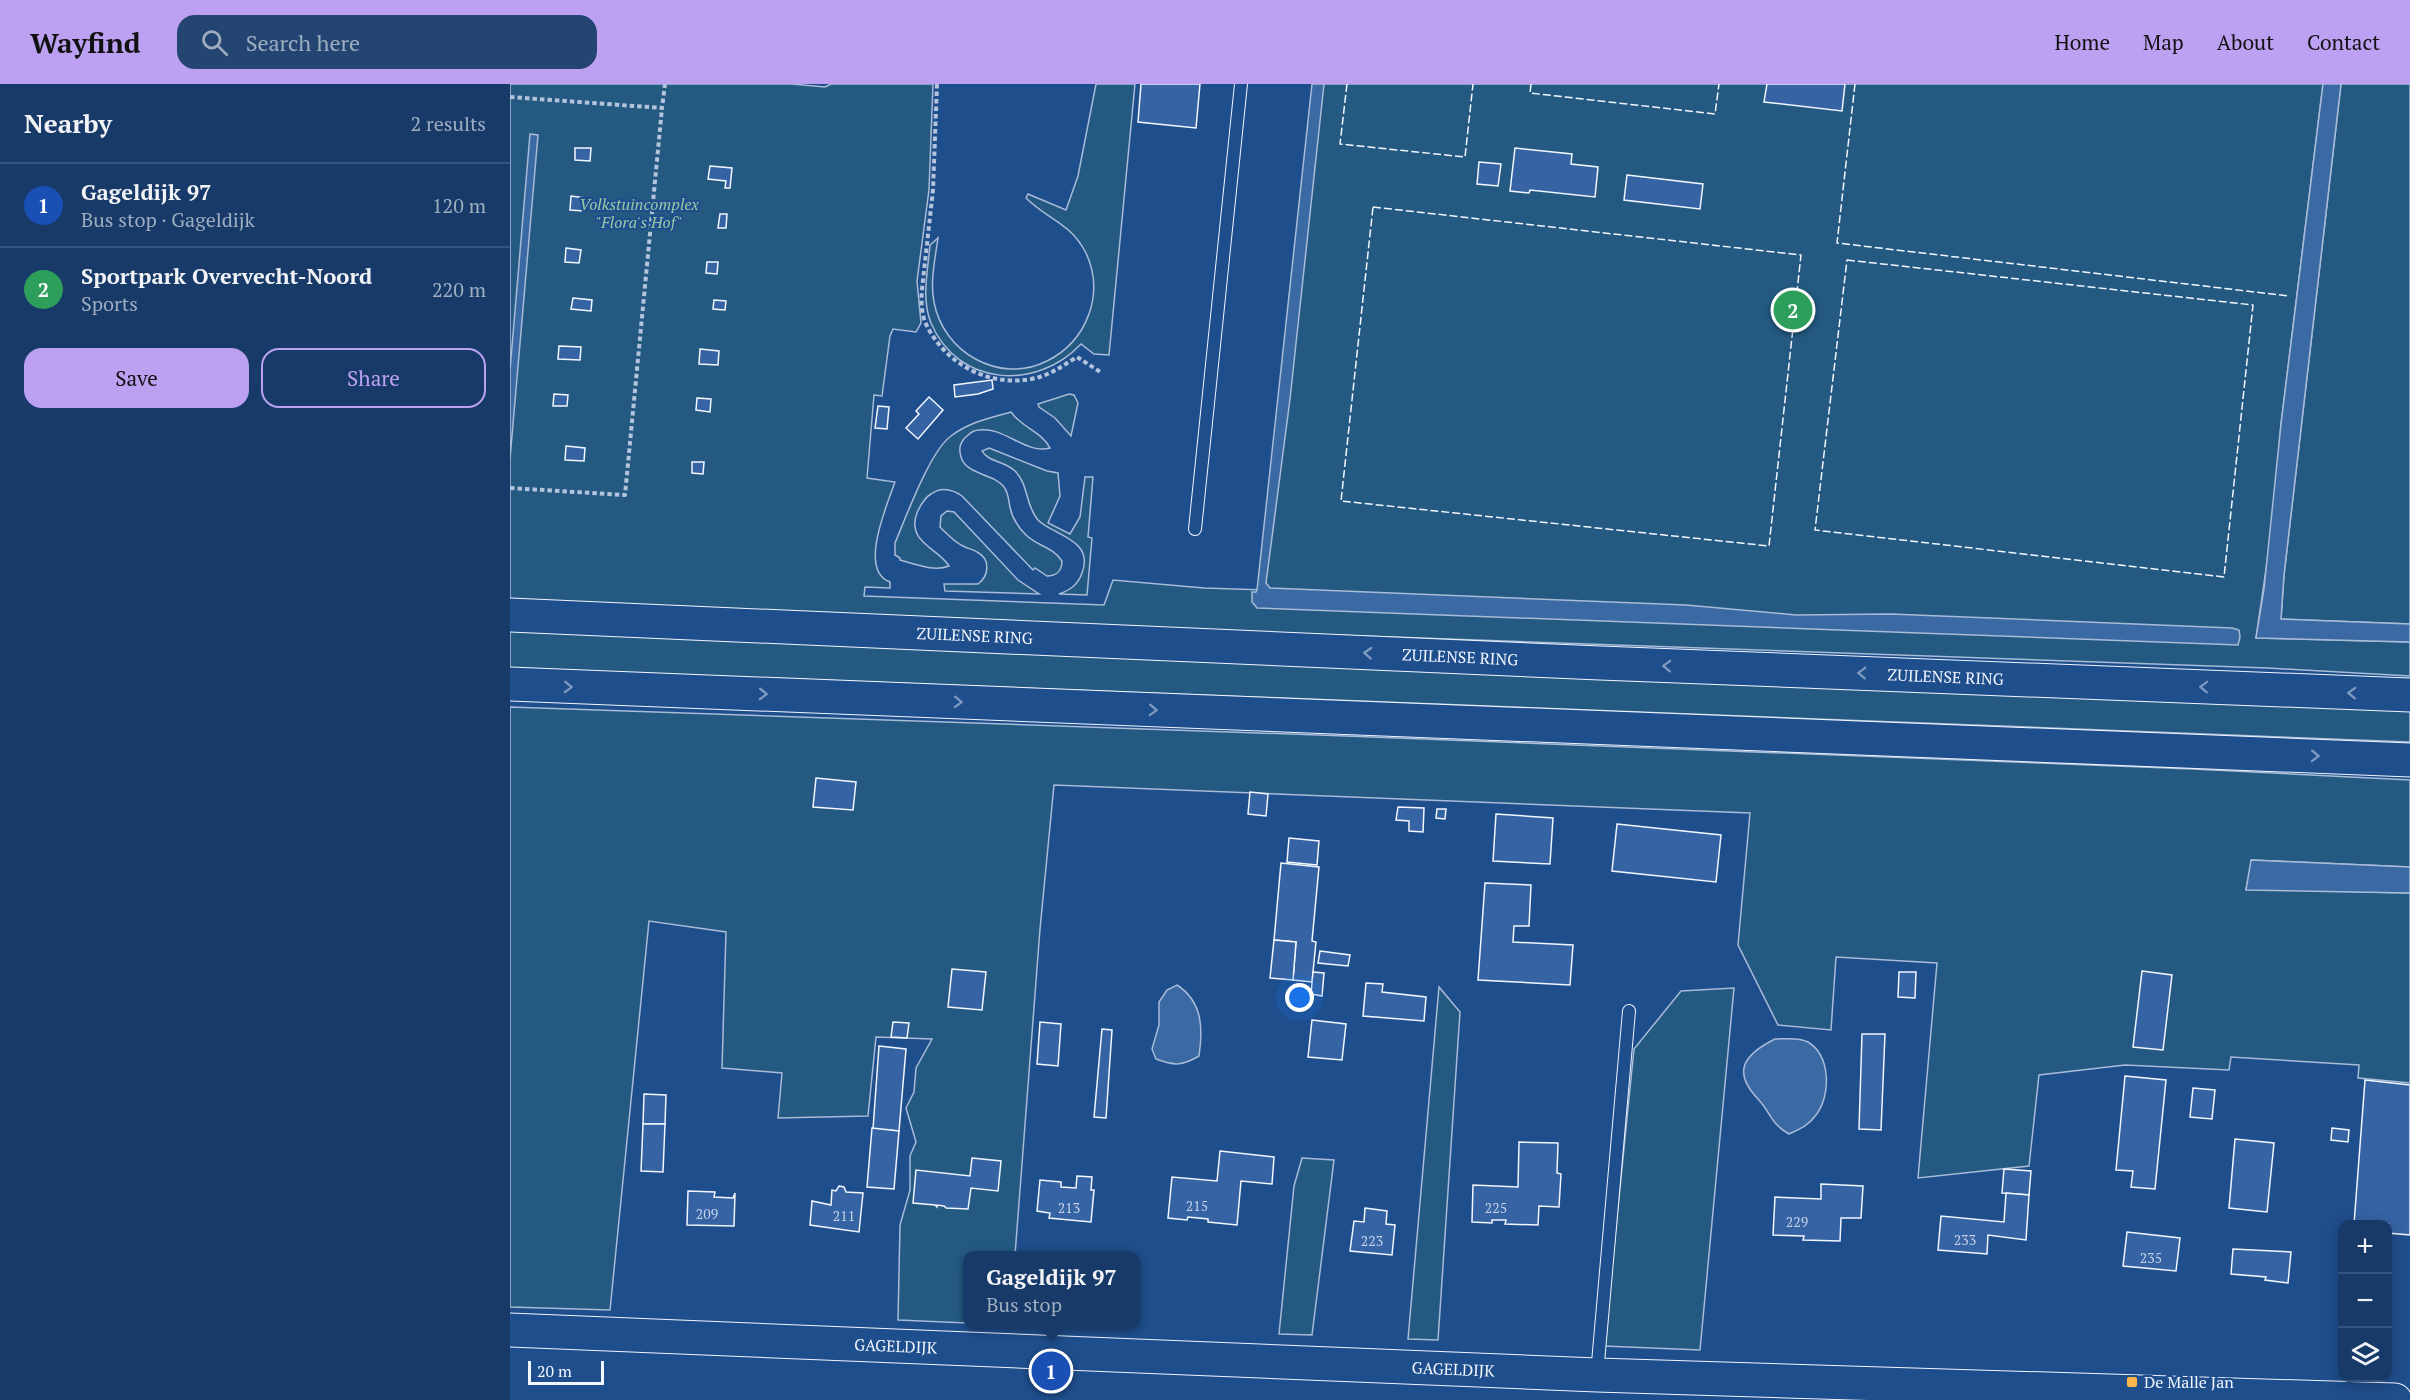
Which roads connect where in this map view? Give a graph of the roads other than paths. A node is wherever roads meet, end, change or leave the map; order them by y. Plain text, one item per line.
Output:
1 (1241, 84) edge
2 (1195, 529) dead end
3 (510, 615) edge
4 (510, 684) edge
5 (2410, 695) edge
6 (2410, 760) edge
7 (1629, 1011) dead end
8 (510, 1330) edge
9 (1597, 1375) junction
10 (2395, 1400) edge

1 - 2 lane
5 -> 3 main road, ZUILENSE RING
4 -> 6 main road
7 - 9 lane
8 - 9 main road, GAGELDIJK
9 - 10 main road, GAGELDIJK

